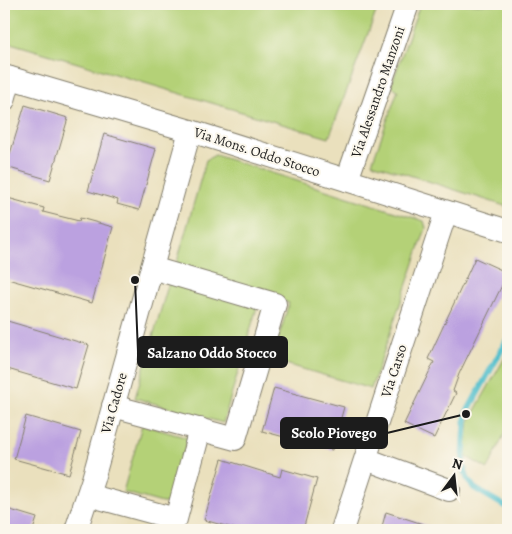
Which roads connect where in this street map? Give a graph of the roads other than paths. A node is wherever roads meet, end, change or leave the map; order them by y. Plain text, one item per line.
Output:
1 (408, 4) edge
2 (7, 77) edge
3 (4, 100) edge
4 (190, 131) junction
5 (347, 180) junction
6 (446, 212) junction
7 (508, 231) edge
8 (152, 268) junction
9 (113, 406) junction
10 (200, 429) junction
11 (366, 459) junction
12 (450, 490) dead end
13 (88, 495) junction
14 (76, 530) edge
15 (342, 530) edge

1 - 5 street, Via Alessandro Manzoni
2 - 3 street
2 - 4 street, Via Mons. Oddo Stocco
4 - 5 street, Via Mons. Oddo Stocco
4 - 8 street, Via Cadore
5 - 6 street, Via Mons. Oddo Stocco
6 - 7 street, Via Mons. Oddo Stocco
6 - 11 street, Via Carso
8 - 9 street, Via Cadore
8 - 10 street
9 - 10 street
9 - 13 street, Via Cadore
10 - 13 street
11 - 12 street
11 - 15 street, Via Carso
13 - 14 street, Via Cadore

